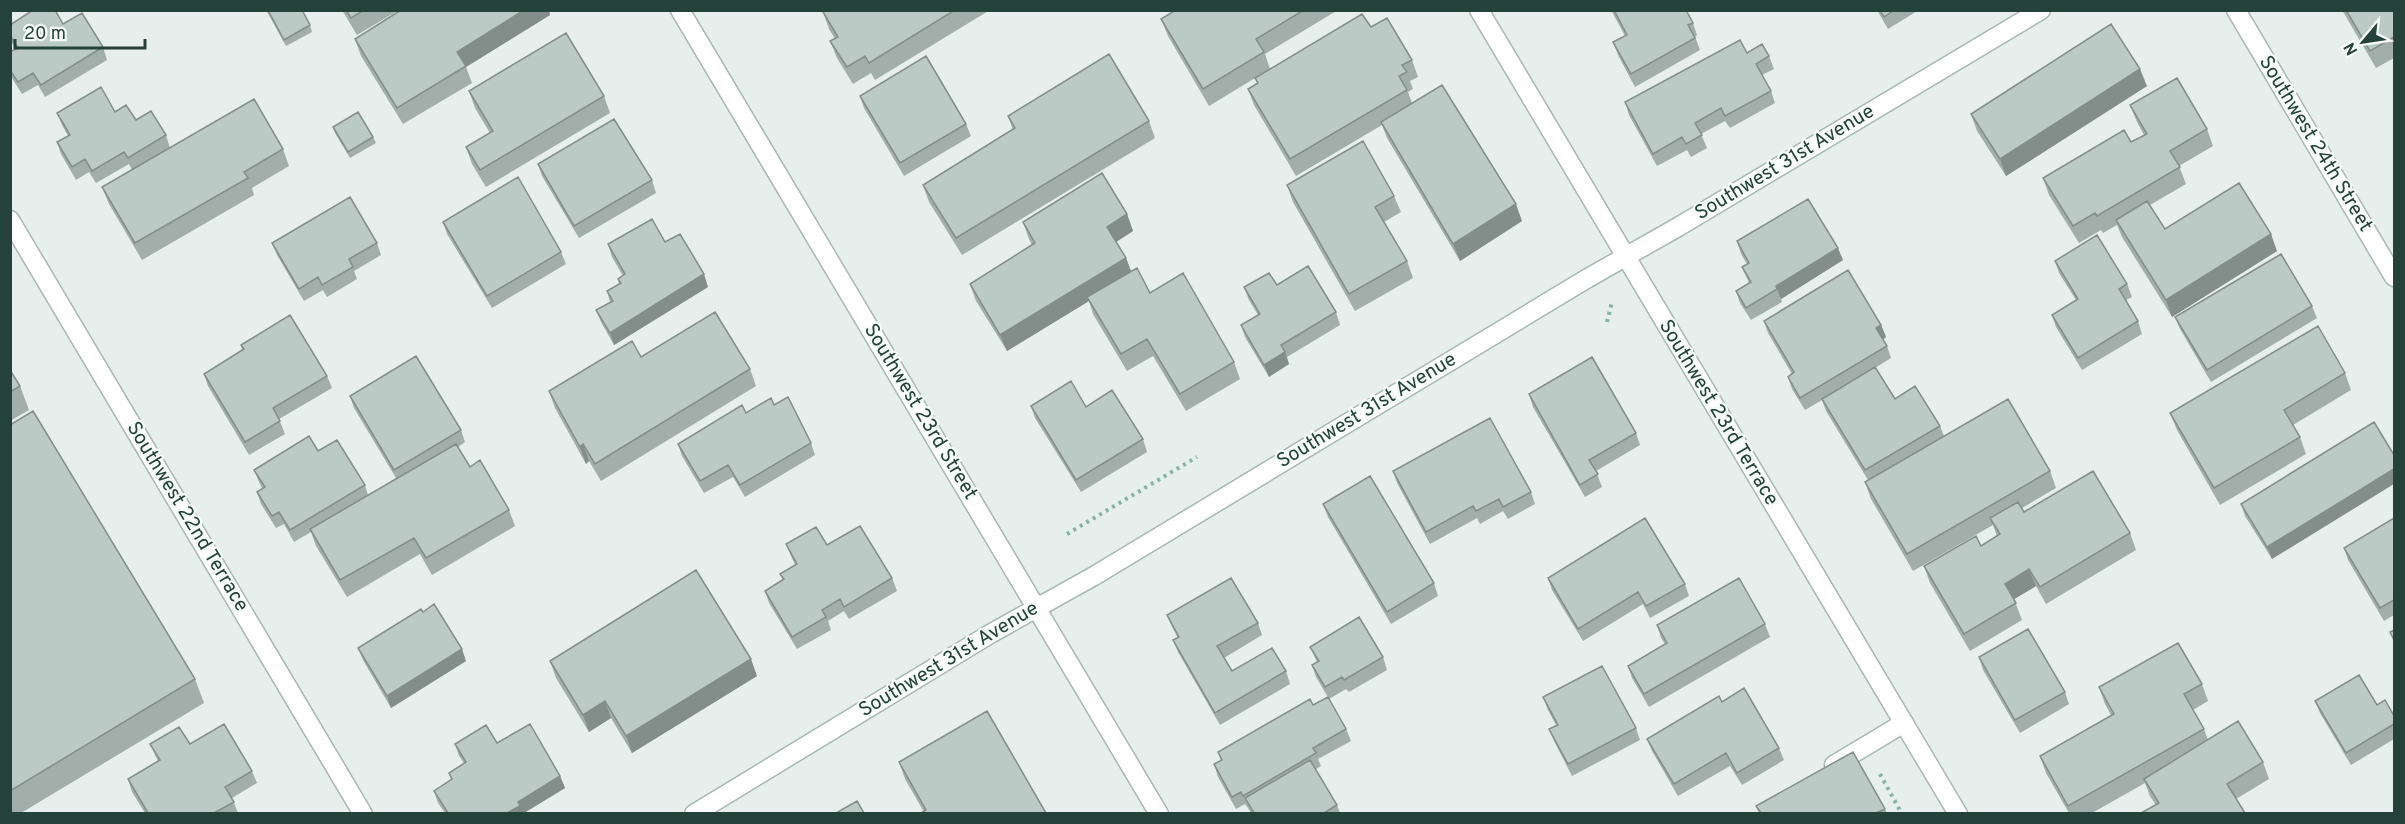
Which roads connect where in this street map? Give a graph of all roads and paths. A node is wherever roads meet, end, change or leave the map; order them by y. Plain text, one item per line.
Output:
1 (680, 10) edge
2 (1479, 10) edge
3 (2041, 10) edge
4 (2236, 10) edge
5 (10, 220) edge
6 (1626, 257) junction
7 (2394, 277) edge
8 (1614, 298) dead end
9 (1607, 322) dead end
10 (1197, 457) dead end
11 (1067, 534) dead end
12 (1037, 608) junction
13 (1904, 723) junction
14 (1876, 767) dead end
15 (1815, 777) edge
16 (363, 813) edge
17 (694, 813) edge
18 (1159, 813) edge
19 (1902, 813) edge
20 (1958, 813) edge

1 - 12 street, Southwest 23rd Street
2 - 6 street, Southwest 23rd Terrace
3 - 6 street, Southwest 31st Avenue
4 - 7 street, Southwest 24th Street
5 - 16 street, Southwest 22nd Terrace
6 - 12 street, Southwest 31st Avenue
6 - 13 street, Southwest 23rd Terrace
8 - 9 path
10 - 11 path
12 - 17 street, Southwest 31st Avenue
12 - 18 street, Southwest 23rd Street
13 - 15 street
13 - 20 street, Southwest 23rd Terrace
14 - 19 path

